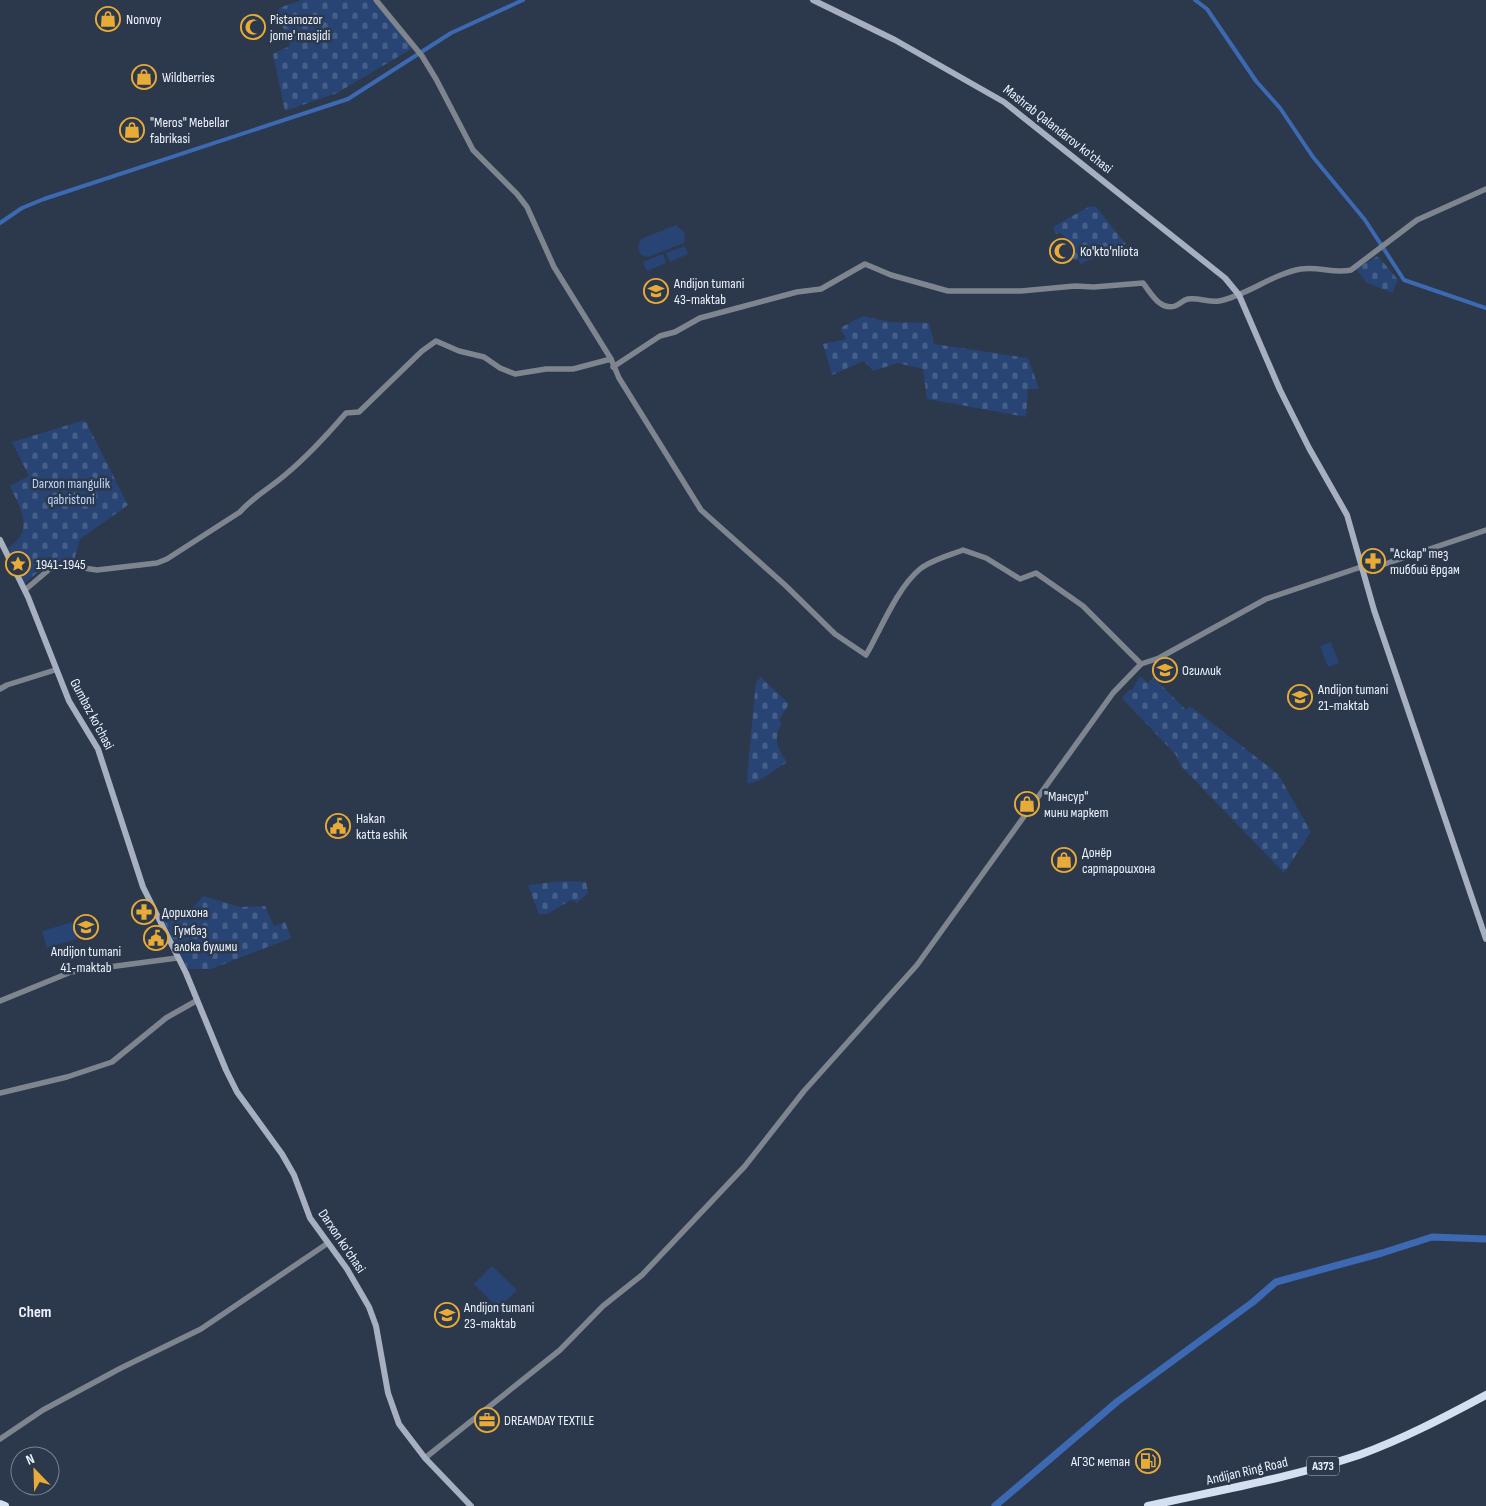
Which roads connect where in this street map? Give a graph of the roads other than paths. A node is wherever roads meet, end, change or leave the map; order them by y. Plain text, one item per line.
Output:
1 (376, 0) edge
2 (813, 0) edge
3 (1486, 189) edge
4 (1239, 295) junction
5 (611, 359) junction
6 (613, 367) junction
7 (1486, 530) edge
8 (0, 540) edge
9 (1364, 568) junction
10 (25, 590) junction
11 (1141, 664) junction
12 (55, 670) junction
13 (0, 689) edge
14 (1486, 939) edge
15 (178, 958) junction
16 (0, 1001) edge
17 (196, 1001) junction
18 (0, 1093) edge
19 (328, 1243) junction
20 (1486, 1395) edge
21 (1486, 1401) edge
22 (0, 1439) edge
23 (425, 1458) junction
24 (0, 1504) edge
25 (5, 1506) edge
26 (471, 1506) edge
27 (1148, 1506) edge
28 (1172, 1506) edge

1 - 5 street
2 - 4 main road, Mashrab Qalandarov ko'chasi
3 - 4 street
4 - 6 street
4 - 9 main road, Mashrab Qalandarov ko'chasi
5 - 6 street
5 - 10 street
6 - 11 street
7 - 9 street
8 - 10 main road, Gumbaz ko'chasi
9 - 11 street
9 - 14 main road, Mashrab Qalandarov ko'chasi
10 - 12 main road, Gumbaz ko'chasi
11 - 23 street
12 - 13 street
12 - 15 main road, Gumbaz ko'chasi
15 - 16 street
15 - 17 main road, Darxon ko'chasi
17 - 18 street
17 - 19 main road, Darxon ko'chasi
19 - 22 street
19 - 23 main road, Darxon ko'chasi
20 - 27 highway, Andijan Ring Road / A373
21 - 28 highway, Andijan Ring Road / A373
23 - 26 main road, Darxon ko'chasi
24 - 25 highway

